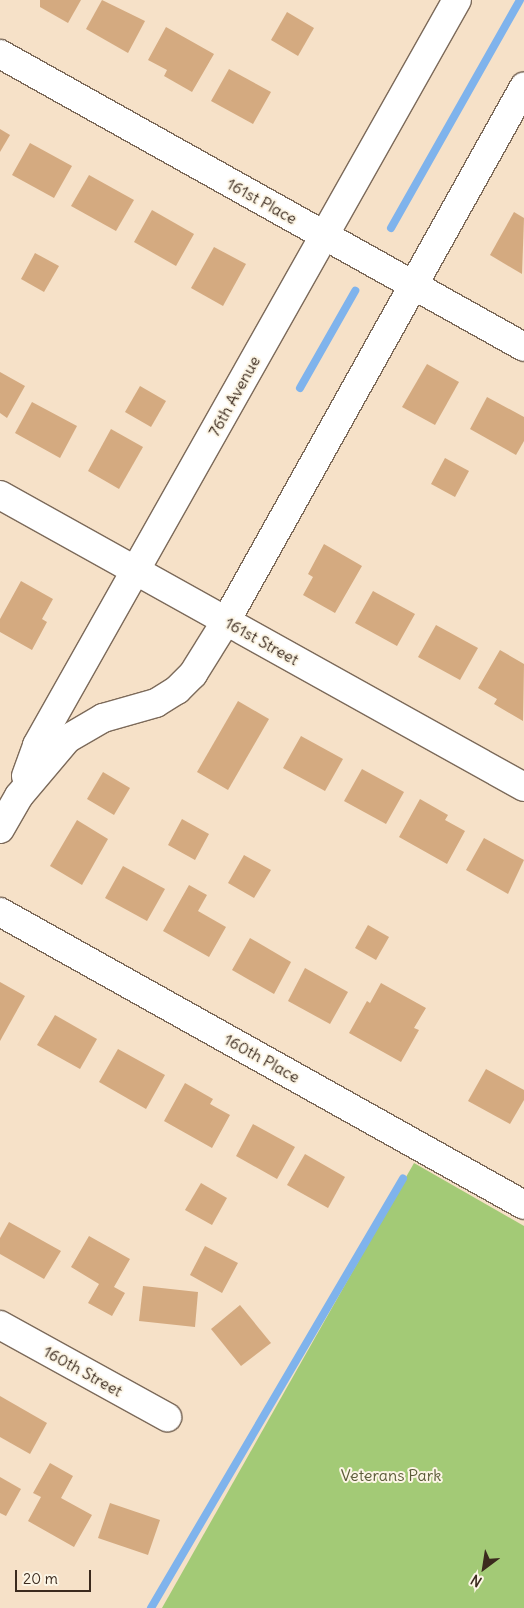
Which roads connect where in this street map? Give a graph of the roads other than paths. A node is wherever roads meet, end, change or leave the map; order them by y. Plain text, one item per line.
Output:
1 (457, 0) edge
2 (0, 54) edge
3 (524, 87) edge
4 (323, 235) junction
5 (413, 285) junction
6 (524, 347) edge
7 (0, 495) edge
8 (136, 571) junction
9 (226, 621) junction
10 (524, 788) edge
11 (19, 796) junction
12 (0, 830) edge
13 (0, 912) edge
14 (524, 1204) edge
15 (0, 1325) edge
16 (167, 1417) dead end

1 - 4 street, 76th Avenue
2 - 4 street, 161st Place
3 - 5 street, 76th Avenue
4 - 5 street, 161st Place
4 - 8 street, 76th Avenue
5 - 6 street, 161st Place
5 - 9 street, 76th Avenue
7 - 8 street, 161st Street
8 - 9 street, 161st Street
8 - 11 street, 76th Avenue
9 - 10 street, 161st Street
9 - 11 street, 76th Avenue
11 - 12 street, 76th Avenue
13 - 14 street, 160th Place
15 - 16 street, 160th Street

